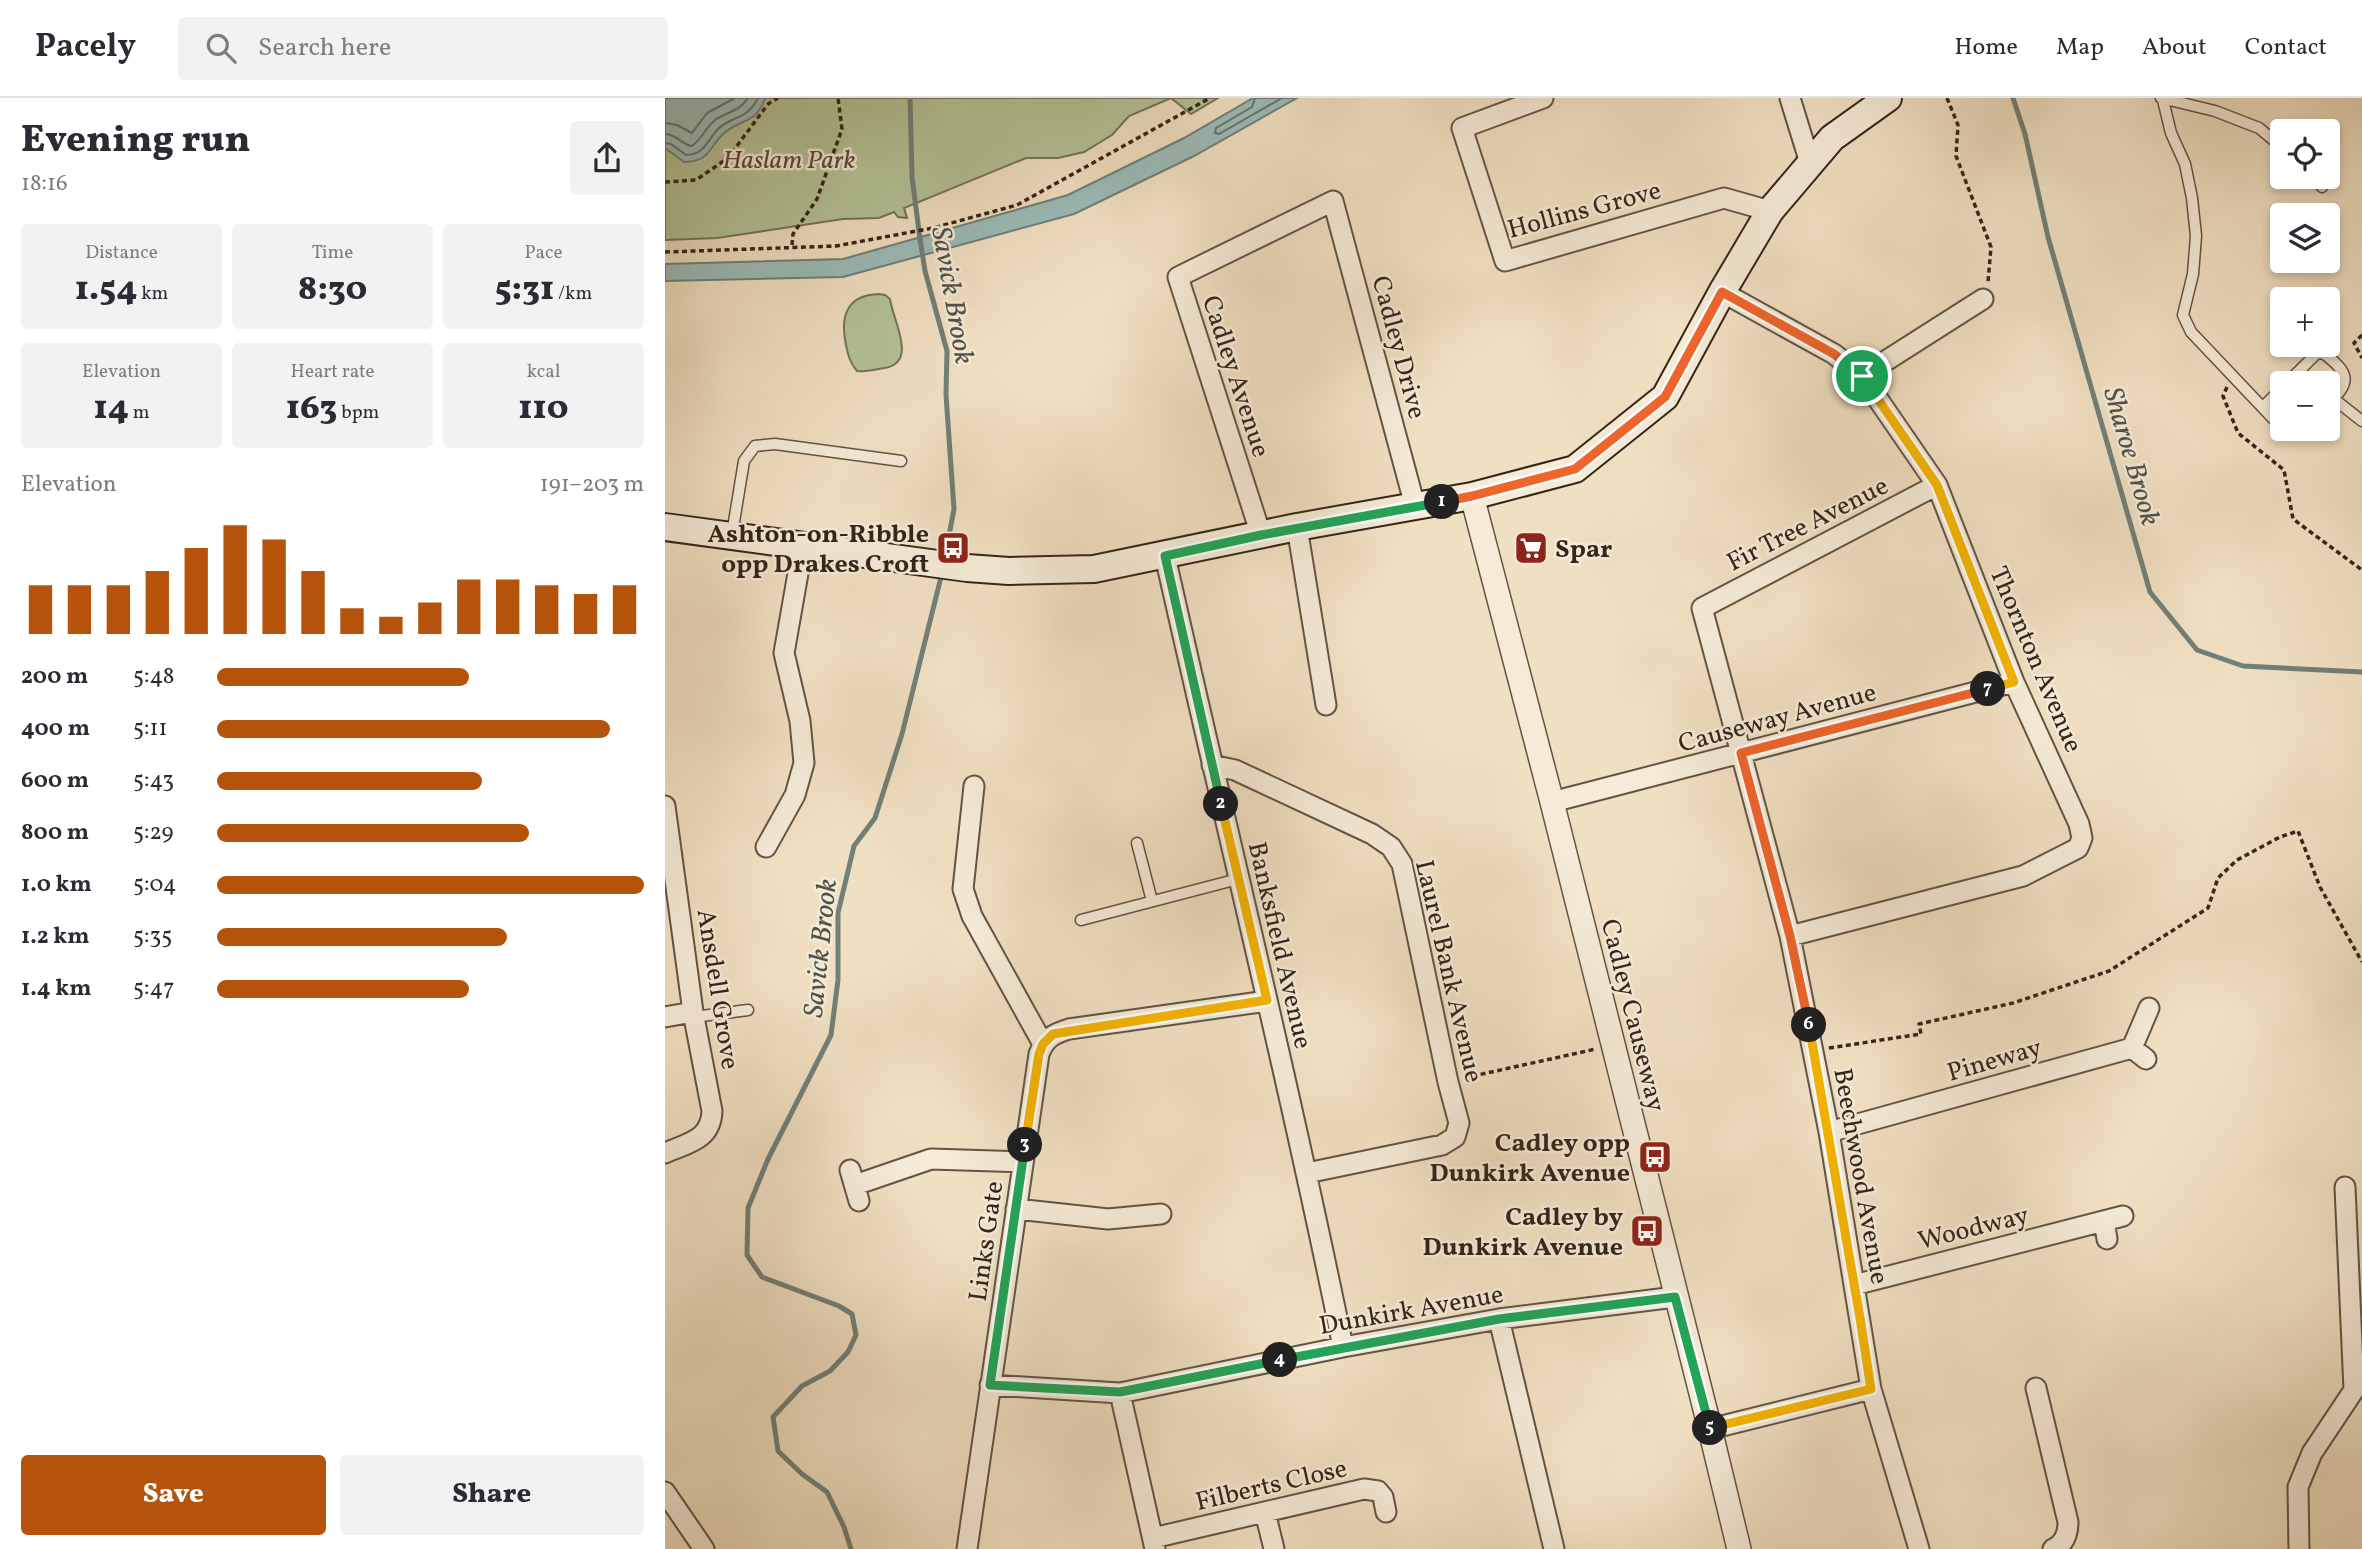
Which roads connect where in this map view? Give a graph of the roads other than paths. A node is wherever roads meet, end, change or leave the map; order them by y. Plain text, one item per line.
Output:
1 (1543, 98) edge
2 (1790, 98) edge
3 (1888, 98) edge
4 (2162, 99) edge
5 (2270, 137) edge
6 (1810, 163) junction
7 (1333, 201) joint
8 (1770, 211) junction
9 (1722, 292) junction
10 (1983, 299) road end
11 (2299, 371) edge
12 (1862, 376) junction
13 (2340, 393) edge
14 (2270, 400) edge
15 (2263, 407) junction
16 (2340, 408) edge
17 (2270, 414) edge
18 (2362, 421) edge
19 (901, 461) dead end
20 (1937, 485) junction
21 (1472, 496) junction
22 (1416, 506) junction
23 (665, 527) edge
24 (1297, 527) junction
25 (732, 535) junction
26 (1261, 535) junction
27 (803, 545) junction
28 (1165, 556) junction
29 (1702, 608) joint
30 (2014, 682) junction
31 (1326, 705) dead end
32 (1741, 753) junction
33 (1212, 765) junction
34 (974, 786) dead end
35 (1552, 802) junction
36 (665, 806) edge
37 (1137, 843) dead end
38 (766, 847) dead end
39 (1238, 879) junction
40 (1152, 901) junction
41 (1081, 920) dead end
42 (1790, 936) junction
43 (1267, 1000) junction
44 (2149, 1008) dead end
45 (748, 1010) dead end
46 (694, 1015) junction
47 (665, 1017) edge
48 (1043, 1044) junction
49 (1829, 1132) junction
50 (665, 1153) edge
51 (1023, 1162) junction
52 (1307, 1173) junction
53 (855, 1186) dead end
54 (2347, 1186) edge
55 (1016, 1209) junction
56 (1161, 1214) dead end
57 (2111, 1225) dead end
58 (1854, 1284) junction
59 (1675, 1297) junction
60 (1499, 1319) junction
61 (1343, 1347) junction
62 (990, 1385) junction
63 (2036, 1388) dead end
64 (1871, 1389) junction
65 (1120, 1392) junction
66 (2358, 1392) edge
67 (1710, 1429) junction
68 (665, 1492) edge
69 (1386, 1511) dead end
70 (1265, 1512) junction
71 (1152, 1536) edge
72 (704, 1549) edge
73 (967, 1549) edge
74 (1274, 1549) edge
75 (1554, 1549) edge
76 (1739, 1549) edge
77 (1919, 1549) edge
78 (2053, 1549) edge
79 (2299, 1549) edge

1 - 8 street, Hollins Grove
2 - 6 street
3 - 6 main road
4 - 5 lane
4 - 15 lane
6 - 8 main road
7 - 22 street, Cadley Drive
7 - 26 street, Cadley Avenue
8 - 9 main road
9 - 12 street, Thornton Avenue
9 - 21 main road
10 - 12 street
11 - 13 lane
12 - 20 street, Thornton Avenue
14 - 15 lane
15 - 17 lane
16 - 18 lane
19 - 25 lane
20 - 29 street, Fir Tree Avenue
20 - 30 street, Thornton Avenue
21 - 22 main road
21 - 35 street, Cadley Causeway
22 - 24 main road
23 - 25 main road
24 - 26 main road
24 - 31 street
25 - 27 main road
26 - 28 main road
27 - 28 main road
27 - 38 street
28 - 33 street, Banksfield Avenue
29 - 32 street, Beechwood Avenue
30 - 32 street, Causeway Avenue
30 - 42 street, Thornton Avenue
32 - 35 street, Causeway Avenue
32 - 42 street, Beechwood Avenue
33 - 39 street, Banksfield Avenue
33 - 52 street, Laurel Bank Avenue
34 - 48 street
35 - 59 street, Cadley Causeway
36 - 46 street, Ansdell Grove
37 - 40 lane
39 - 40 lane
39 - 43 street, Banksfield Avenue
40 - 41 lane
42 - 49 street, Beechwood Avenue
43 - 48 street
43 - 52 street, Banksfield Avenue
44 - 49 street, Pineway
45 - 46 lane
46 - 47 street
46 - 50 street, Ansdell Grove
48 - 51 street, Links Gate
49 - 58 street, Beechwood Avenue
51 - 53 street
51 - 55 street, Links Gate
52 - 61 street, Banksfield Avenue
54 - 66 street
55 - 56 street
55 - 62 street, Links Gate
57 - 58 street, Woodway
58 - 64 street, Beechwood Avenue
59 - 60 street, Dunkirk Avenue
59 - 67 street, Cadley Causeway
60 - 61 street, Dunkirk Avenue
60 - 75 street
61 - 65 street, Dunkirk Avenue
62 - 65 street, Dunkirk Avenue
62 - 73 street, Links Gate
63 - 78 street
64 - 67 street
64 - 77 street, Beechwood Avenue
65 - 71 street
66 - 79 street
67 - 76 street, Cadley Causeway
68 - 72 street
69 - 70 street, Filberts Close
70 - 71 street, Filberts Close
70 - 74 street

